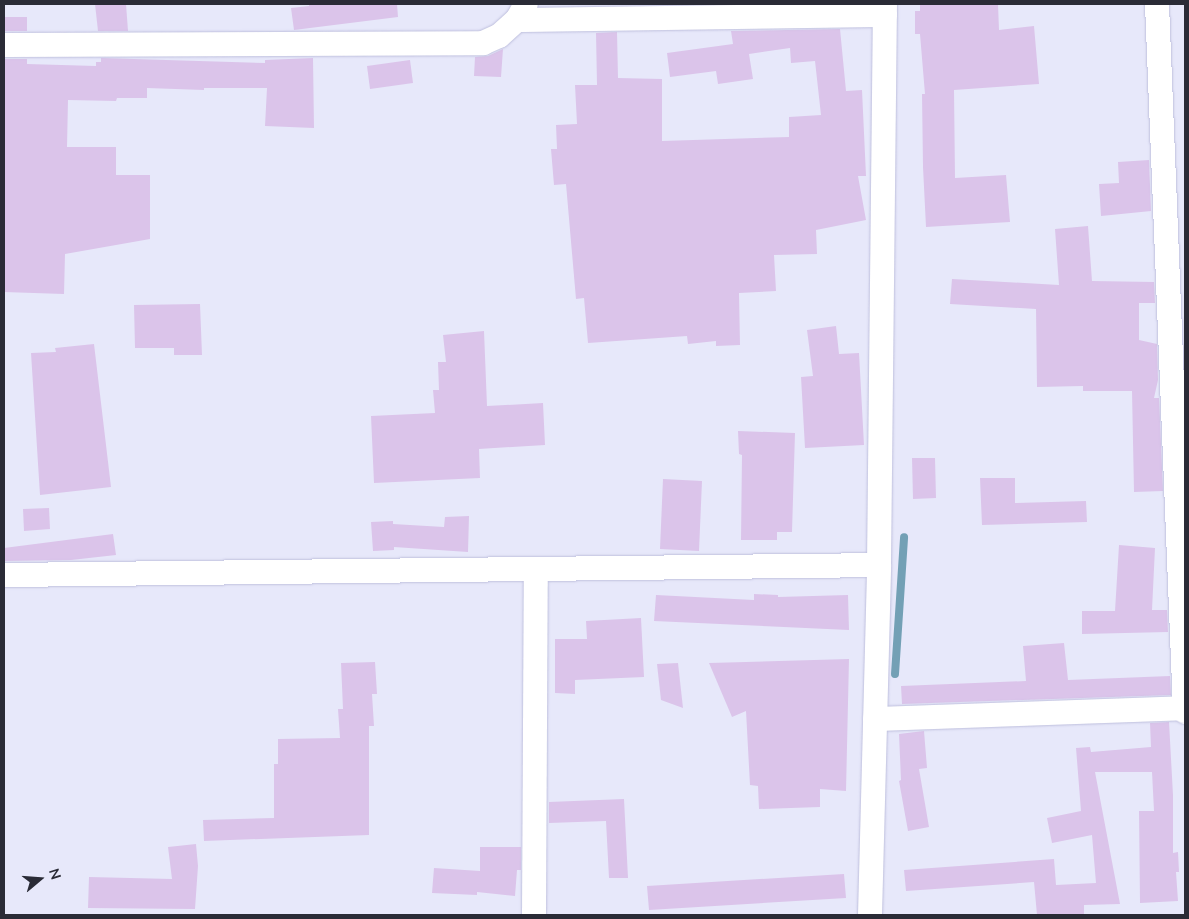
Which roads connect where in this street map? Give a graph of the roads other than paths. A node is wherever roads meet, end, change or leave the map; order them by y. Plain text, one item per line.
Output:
1 (1157, 4) edge
2 (885, 9) edge
3 (521, 12) edge
4 (4, 45) edge
5 (1178, 317) edge
6 (879, 565) junction
7 (536, 570) junction
8 (4, 575) edge
9 (1185, 709) edge
10 (875, 719) junction
11 (534, 915) edge
12 (870, 915) edge

1 - 5 street
2 - 3 street
2 - 6 street
3 - 4 street
5 - 9 street
6 - 7 street
6 - 10 street
7 - 8 street
7 - 11 street
9 - 10 street
10 - 12 street

